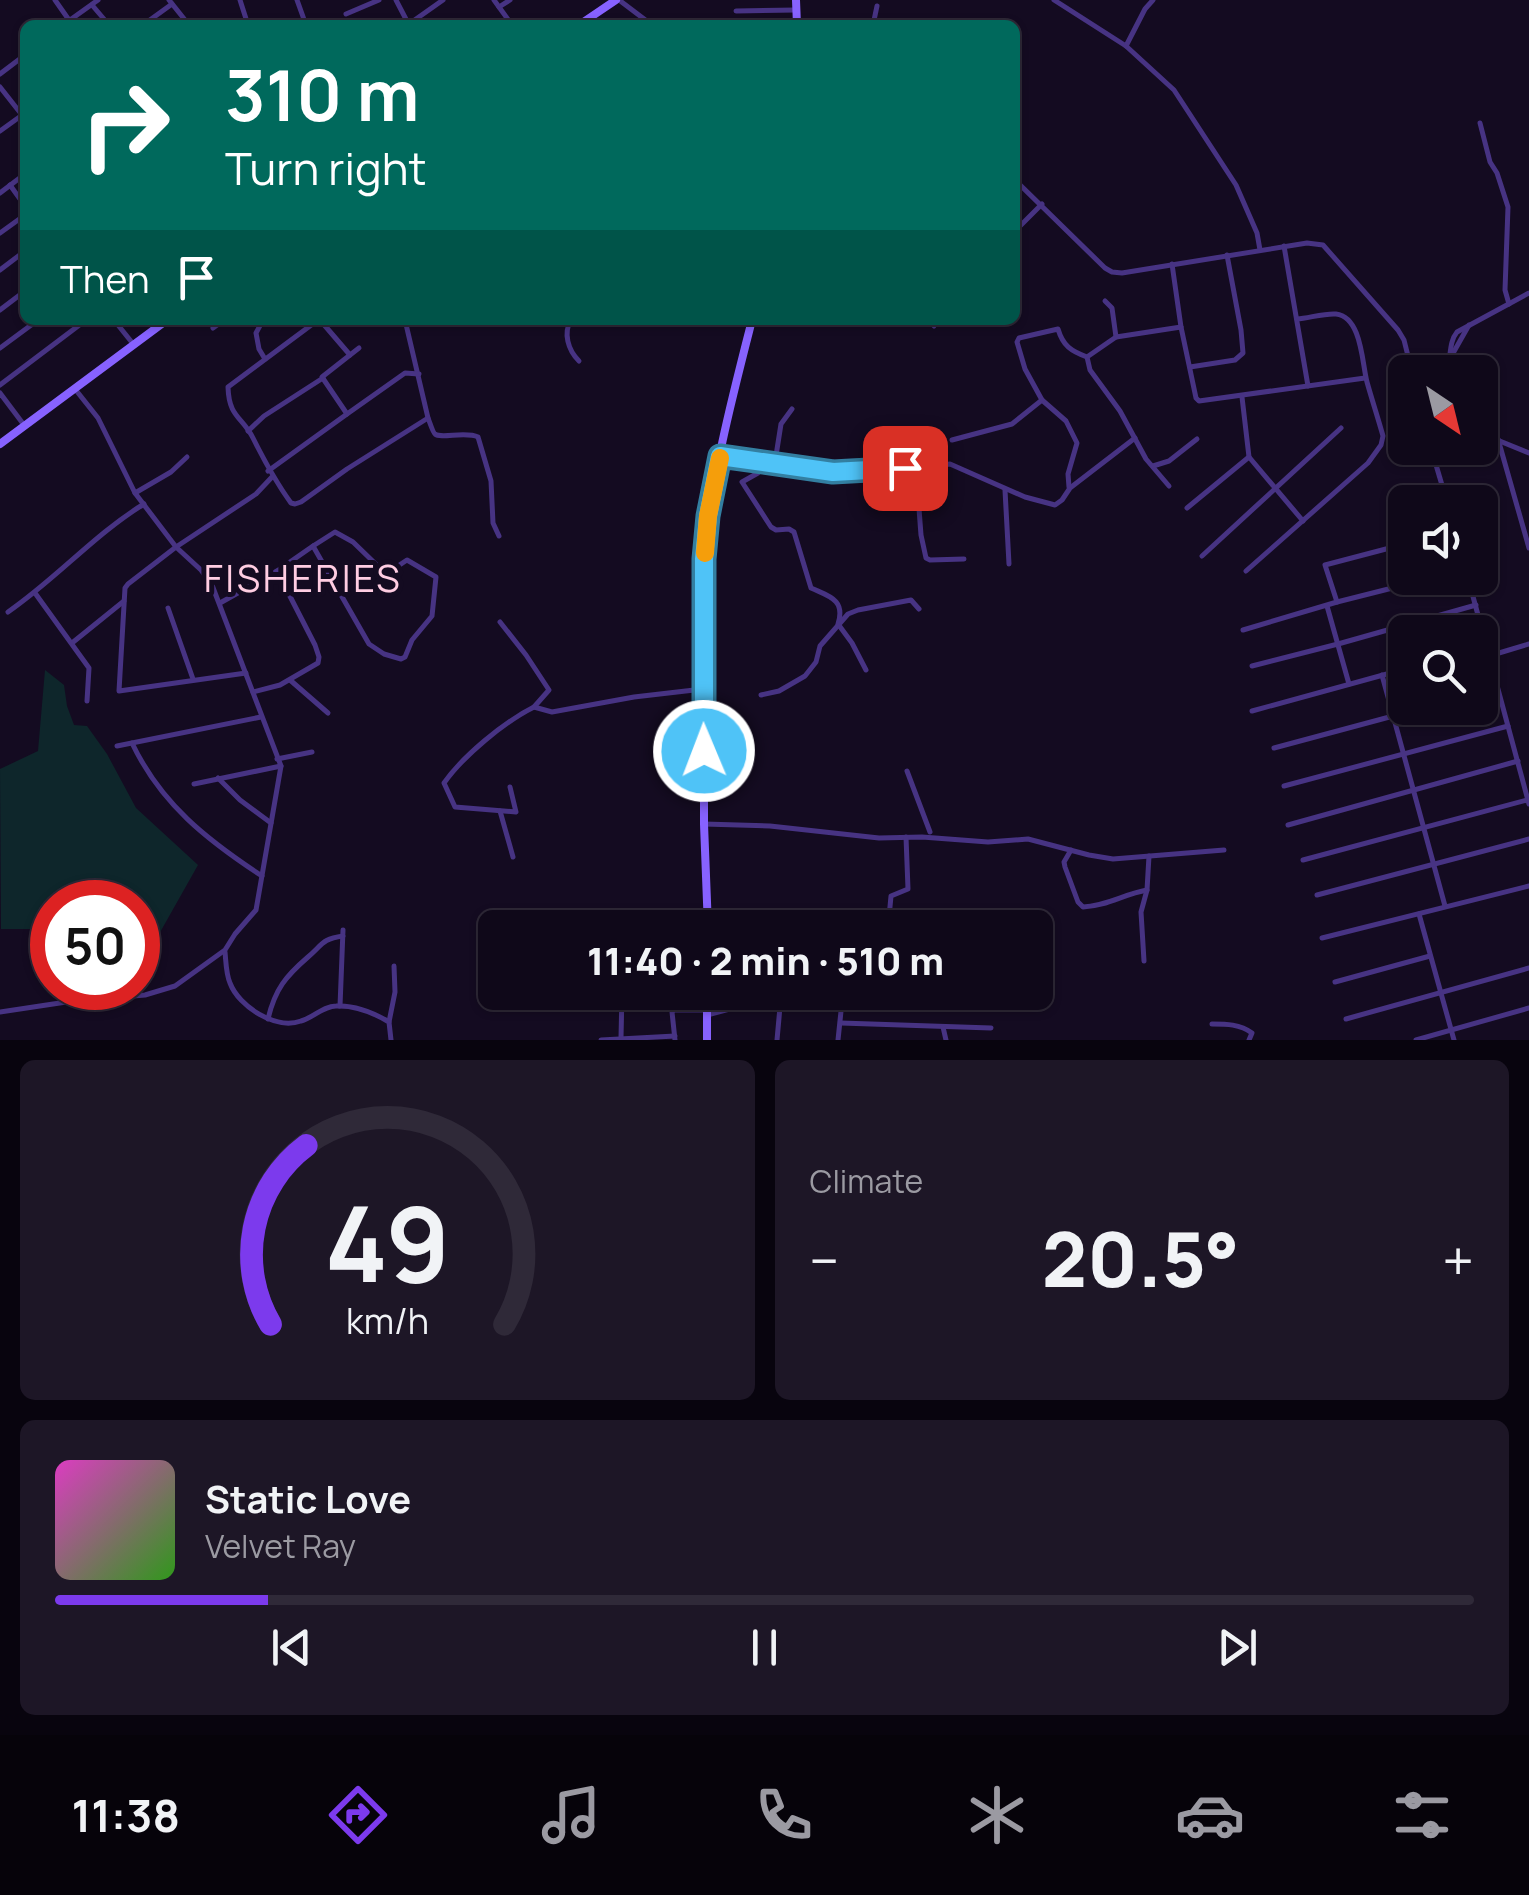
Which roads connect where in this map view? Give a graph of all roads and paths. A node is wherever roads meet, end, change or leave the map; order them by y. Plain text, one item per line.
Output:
1 (378, 0) edge
2 (443, 0) edge
3 (494, 0) edge
4 (510, 0) edge
5 (617, 0) edge
6 (796, 0) edge
7 (1054, 0) edge
8 (1153, 0) edge
9 (95, 2) edge
10 (171, 2) edge
11 (877, 6) dead end
12 (499, 7) junction
13 (796, 10) junction
14 (736, 11) dead end
15 (346, 14) dead end
16 (508, 18) joint
17 (70, 20) edge
18 (150, 20) edge
19 (416, 20) edge
20 (505, 20) edge
21 (587, 20) edge
22 (645, 20) edge
23 (797, 20) edge
24 (874, 20) edge
25 (1126, 46) junction
26 (20, 58) edge
27 (0, 74) edge
28 (0, 87) edge
29 (20, 110) edge
30 (1480, 123) dead end
31 (20, 178) edge
32 (1020, 184) edge
33 (10, 185) junction
34 (0, 193) edge
35 (20, 199) edge
36 (1042, 204) junction
37 (1020, 226) edge
38 (1284, 246) junction
39 (1260, 250) junction
40 (20, 255) edge
41 (1227, 255) junction
42 (1172, 264) junction
43 (0, 270) edge
44 (1529, 292) edge
45 (1106, 301) dead end
46 (1509, 304) junction
47 (1297, 319) junction
48 (31, 325) edge
49 (80, 325) edge
50 (118, 325) edge
51 (161, 325) edge
52 (217, 325) edge
53 (261, 325) edge
54 (312, 325) edge
55 (323, 325) edge
56 (406, 325) edge
57 (567, 325) edge
58 (751, 325) edge
59 (1181, 327) junction
60 (213, 328) dead end
61 (1116, 337) junction
62 (134, 345) junction
63 (0, 348) edge
64 (359, 348) dead end
65 (350, 355) junction
66 (1408, 355) edge
67 (1451, 355) edge
68 (1087, 357) junction
69 (264, 359) junction
70 (578, 361) dead end
71 (1190, 366) junction
72 (419, 374) junction
73 (322, 378) junction
74 (1366, 378) junction
75 (0, 385) edge
76 (1308, 387) junction
77 (75, 389) junction
78 (0, 394) edge
79 (1242, 397) junction
80 (1042, 400) junction
81 (792, 409) dead end
82 (347, 414) junction
83 (428, 418) junction
84 (24, 425) junction
85 (1341, 428) dead end
86 (248, 431) junction
87 (1135, 438) junction
88 (1197, 439) dead end
89 (1498, 439) joint
90 (952, 440) dead end
91 (1, 441) edge
92 (1529, 452) edge
93 (720, 456) junction
94 (188, 457) dead end
95 (1250, 457) junction
96 (766, 462) junction
97 (774, 462) junction
98 (1152, 466) junction
99 (916, 468) junction
100 (270, 474) junction
101 (1169, 486) dead end
102 (1275, 486) junction
103 (1070, 488) junction
104 (1006, 490) junction
105 (135, 493) junction
106 (144, 504) junction
107 (1187, 508) dead end
108 (1303, 521) junction
109 (1527, 531) edge
110 (499, 536) dead end
111 (313, 546) junction
112 (176, 547) junction
113 (1388, 548) edge
114 (1529, 548) edge
115 (1202, 556) dead end
116 (964, 559) dead end
117 (1009, 564) dead end
118 (277, 571) junction
119 (1246, 571) dead end
120 (1388, 589) edge
121 (35, 593) junction
122 (1473, 595) edge
123 (124, 601) junction
124 (1337, 602) junction
125 (220, 603) junction
126 (1476, 605) junction
127 (1326, 606) junction
128 (168, 608) dead end
129 (920, 609) dead end
130 (8, 612) dead end
131 (1478, 615) edge
132 (500, 622) dead end
133 (838, 624) junction
134 (1243, 630) dead end
135 (72, 643) junction
136 (1338, 644) junction
137 (1529, 644) edge
138 (1498, 653) edge
139 (1252, 666) dead end
140 (866, 670) dead end
141 (246, 672) junction
142 (1388, 673) edge
143 (1382, 675) junction
144 (193, 679) junction
145 (290, 680) junction
146 (1349, 684) junction
147 (703, 689) junction
148 (1498, 690) edge
149 (253, 692) junction
150 (762, 695) dead end
151 (1388, 697) edge
152 (87, 702) dead end
153 (534, 707) junction
154 (1252, 711) dead end
155 (328, 712) dead end
156 (261, 717) junction
157 (1388, 717) edge
158 (1396, 725) edge
159 (1508, 726) junction
160 (132, 743) junction
161 (117, 746) dead end
162 (1274, 748) dead end
163 (312, 752) dead end
164 (1404, 754) junction
165 (277, 759) junction
166 (1518, 761) junction
167 (281, 766) junction
168 (908, 770) dead end
169 (218, 778) junction
170 (194, 784) dead end
171 (1284, 786) dead end
172 (510, 787) dead end
173 (1414, 790) junction
174 (1529, 802) edge
175 (500, 810) junction
176 (271, 823) junction
177 (704, 824) junction
178 (1288, 825) dead end
179 (1424, 828) junction
180 (930, 832) dead end
181 (906, 838) junction
182 (1529, 839) edge
183 (1072, 850) junction
184 (1224, 850) dead end
185 (1149, 856) junction
186 (513, 857) dead end
187 (1303, 860) dead end
188 (1434, 866) junction
189 (262, 876) junction
190 (1529, 886) edge
191 (1146, 890) junction
192 (1317, 894) dead end
193 (1445, 906) junction
194 (707, 910) edge
195 (890, 910) edge
196 (1419, 914) junction
197 (1322, 938) dead end
198 (225, 950) junction
199 (1430, 956) junction
200 (1144, 961) dead end
201 (394, 966) dead end
202 (1529, 968) edge
203 (1335, 982) dead end
204 (1440, 993) junction
205 (340, 1006) junction
206 (1529, 1008) edge
207 (621, 1010) edge
208 (716, 1010) edge
209 (780, 1010) edge
210 (841, 1010) edge
211 (0, 1012) edge
212 (672, 1012) joint
213 (707, 1012) junction
214 (268, 1019) junction
215 (1346, 1019) dead end
216 (389, 1022) junction
217 (841, 1024) junction
218 (1212, 1024) dead end
219 (943, 1026) junction
220 (991, 1028) dead end
221 (1451, 1030) junction
222 (620, 1038) edge
223 (675, 1038) edge
224 (392, 1040) edge
225 (601, 1040) edge
226 (707, 1040) edge
227 (777, 1040) edge
228 (838, 1040) edge
229 (946, 1040) edge
230 (1249, 1040) edge
231 (1416, 1040) edge
232 (1454, 1040) edge

1 - 15 street
2 - 19 street
3 - 12 street
4 - 12 street
5 - 21 main road
5 - 22 street
6 - 13 main road
7 - 25 street
8 - 25 street
9 - 17 street
10 - 18 street
11 - 24 street
12 - 16 street
13 - 14 street
13 - 23 main road
16 - 20 street
25 - 39 street
26 - 27 street
28 - 29 street
30 - 46 street
31 - 33 street
32 - 36 street
33 - 34 street
33 - 35 street
36 - 37 street
36 - 42 street
38 - 39 street
38 - 47 street
38 - 66 street
39 - 41 street
40 - 43 street
41 - 42 street
41 - 71 street
42 - 59 street
44 - 46 street
45 - 61 street
46 - 67 street
47 - 74 street
47 - 76 street
48 - 63 street
49 - 75 street
50 - 62 street
51 - 62 main road
52 - 60 street
53 - 69 street
54 - 69 street
55 - 65 street
56 - 72 street
57 - 70 street
58 - 93 main road
59 - 61 street
59 - 71 street
61 - 68 street
62 - 77 main road
64 - 65 street
65 - 73 street
68 - 80 street
68 - 87 street
69 - 86 street
71 - 79 street
72 - 82 street
72 - 83 street
73 - 82 street
73 - 86 street
74 - 76 street
74 - 108 street
76 - 79 street
77 - 84 main road
77 - 105 street
78 - 84 street
79 - 95 street
80 - 90 street
80 - 103 street
81 - 97 street
82 - 100 street
83 - 100 street
83 - 110 street
84 - 91 main road
85 - 102 street
86 - 100 street
87 - 98 street
87 - 103 street
88 - 98 street
89 - 92 street
89 - 109 street
93 - 96 street
93 - 147 main road
94 - 105 street
95 - 102 street
95 - 107 street
96 - 97 street
96 - 133 street
97 - 99 street
98 - 101 street
99 - 104 street
99 - 116 street
100 - 112 street
102 - 108 street
102 - 115 street
103 - 104 street
104 - 117 street
105 - 106 street
106 - 112 street
106 - 121 street
108 - 119 street
109 - 114 street
111 - 111 street
111 - 118 street
112 - 123 street
112 - 125 street
113 - 124 street
118 - 125 street
118 - 145 street
120 - 124 street
121 - 130 street
121 - 135 street
122 - 126 street
123 - 135 street
123 - 144 street
124 - 127 street
125 - 141 street
126 - 131 street
126 - 136 street
127 - 134 street
127 - 136 street
128 - 144 street
129 - 133 street
132 - 153 street
133 - 140 street
133 - 150 street
135 - 152 street
136 - 139 street
136 - 146 street
137 - 138 street
141 - 144 street
141 - 149 street
142 - 143 street
143 - 146 street
143 - 151 street
145 - 149 street
145 - 155 street
146 - 154 street
147 - 153 street
147 - 177 main road
148 - 159 street
149 - 156 street
153 - 175 street
156 - 160 street
156 - 165 street
157 - 162 street
158 - 164 street
159 - 164 street
159 - 166 street
160 - 161 street
160 - 189 street
163 - 165 street
164 - 171 street
164 - 173 street
165 - 167 street
166 - 173 street
166 - 174 street
167 - 169 street
167 - 176 street
168 - 180 street
169 - 170 street
169 - 176 street
172 - 175 street
173 - 178 street
173 - 179 street
174 - 179 street
175 - 186 street
176 - 189 street
177 - 181 street
177 - 194 main road
179 - 187 street
179 - 188 street
181 - 183 street
181 - 195 street
182 - 188 street
183 - 185 street
183 - 191 street
184 - 185 street
185 - 191 street
188 - 192 street
188 - 193 street
189 - 198 street
190 - 193 street
191 - 200 street
193 - 196 street
196 - 197 street
196 - 199 street
198 - 211 street
198 - 214 street
199 - 203 street
199 - 204 street
201 - 216 street
202 - 204 street
204 - 215 street
204 - 221 street
205 - 214 street
205 - 214 street
205 - 216 street
206 - 221 street
207 - 222 street
208 - 213 street
209 - 227 street
210 - 217 street
212 - 213 street
212 - 223 street
213 - 226 main road
216 - 224 street
217 - 219 street
217 - 228 street
218 - 230 street
219 - 220 street
219 - 229 street
221 - 231 street
221 - 232 street
222 - 223 street
222 - 225 street

